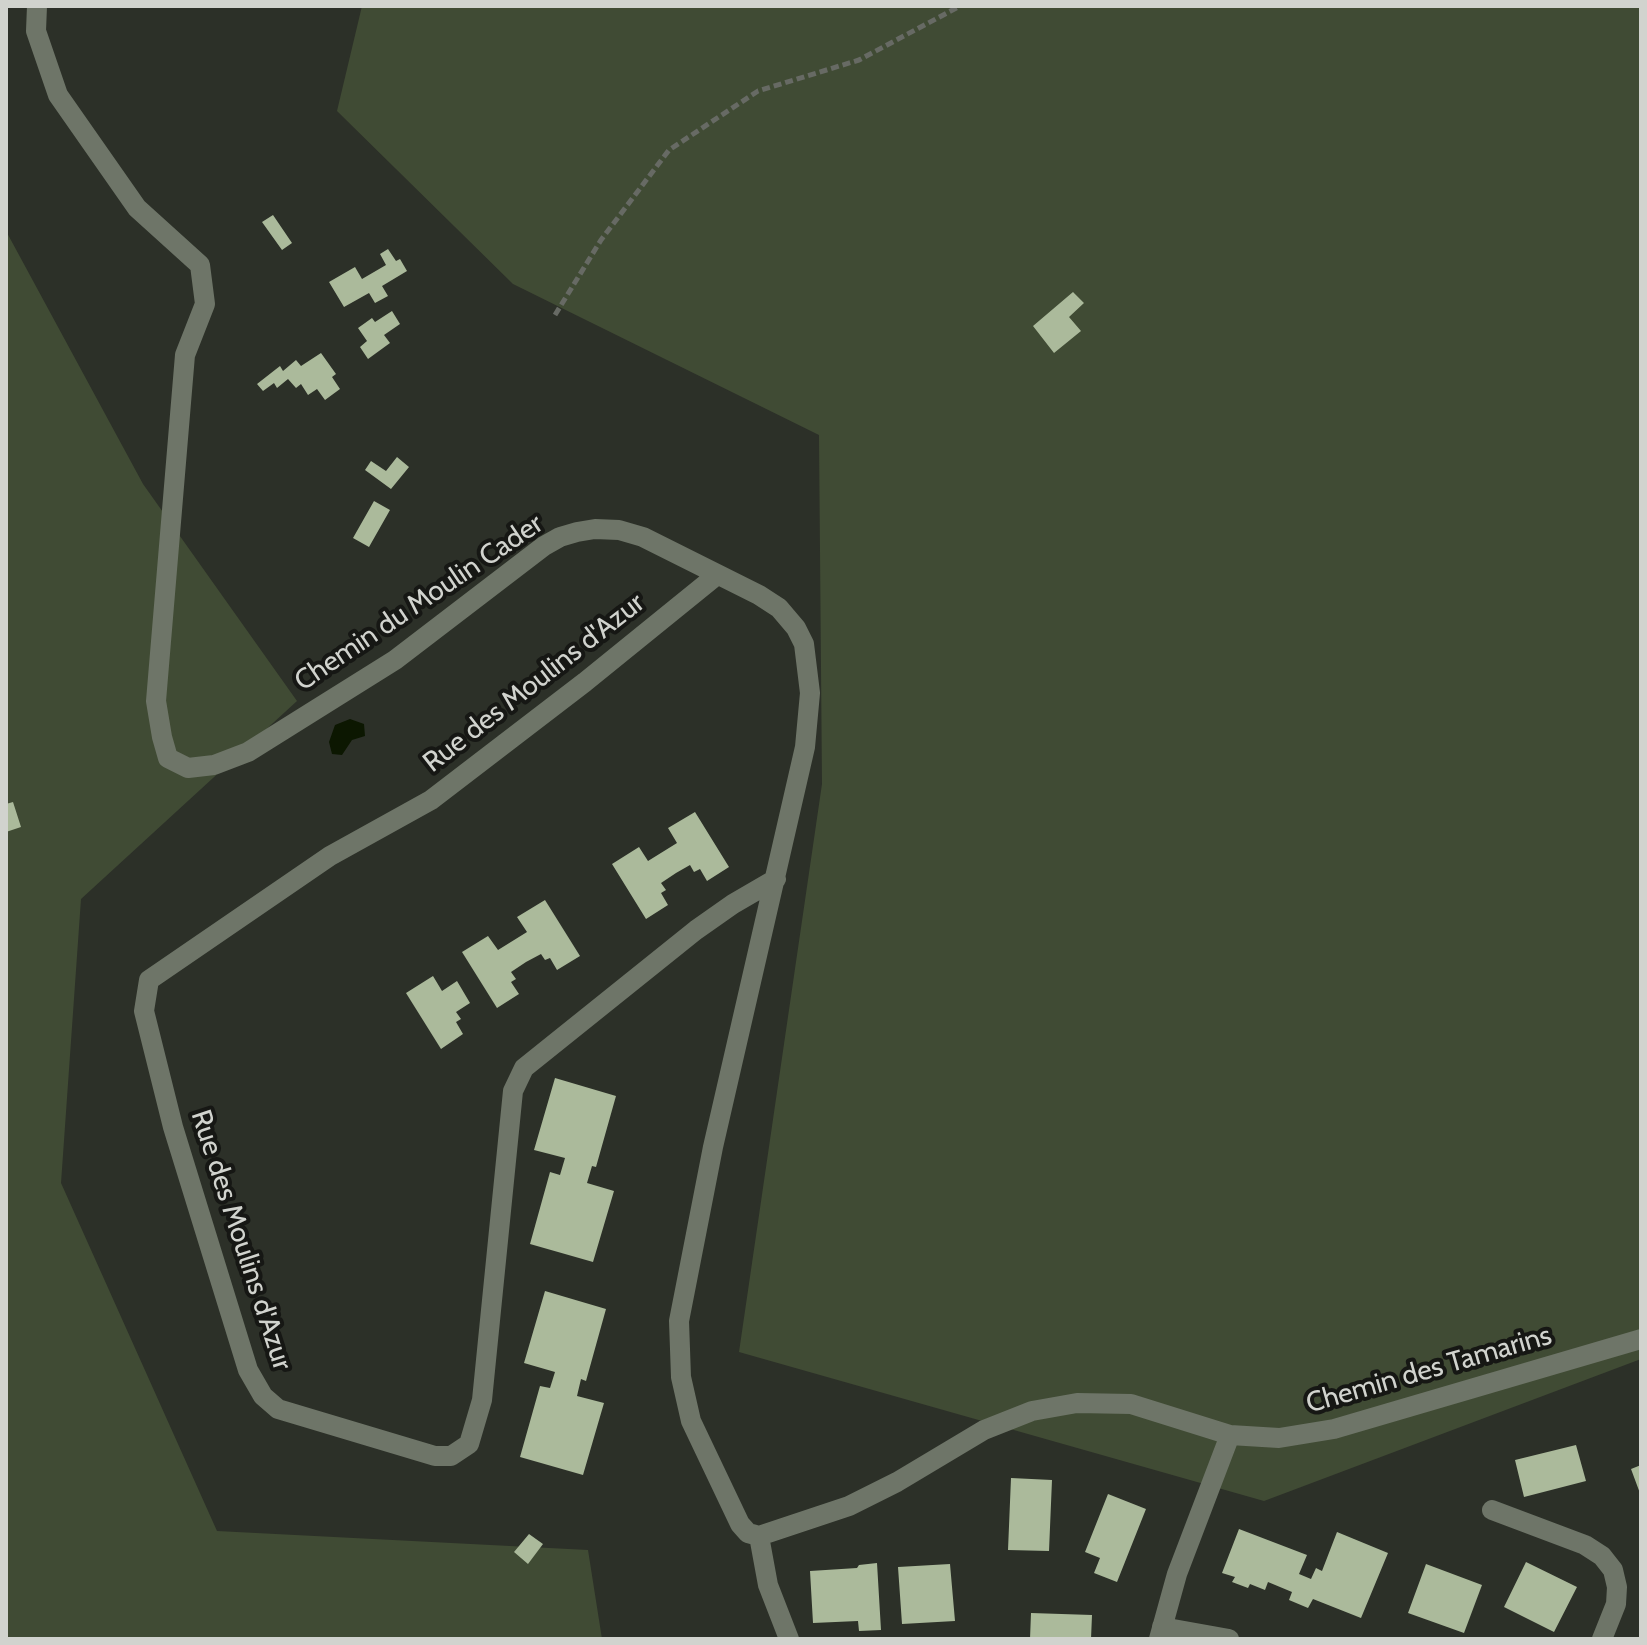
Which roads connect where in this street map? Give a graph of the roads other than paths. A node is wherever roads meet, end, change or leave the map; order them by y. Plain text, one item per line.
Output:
1 (37, 6) edge
2 (717, 575) junction
3 (776, 879) junction
4 (1641, 1339) edge
5 (1230, 1435) junction
6 (1492, 1510) dead end
7 (759, 1536) junction
8 (1161, 1633) edge
9 (789, 1639) edge
10 (1229, 1639) edge
11 (1602, 1639) edge

1 - 2 street, Chemin du Moulin Cader
2 - 3 street, Chemin du Moulin Cader
2 - 3 street, Rue des Moulins d'Azur
3 - 7 street, Chemin du Moulin Cader
4 - 5 street, Chemin des Tamarins
5 - 7 street, Chemin des Tamarins
5 - 8 street
6 - 11 street
7 - 9 street
8 - 10 street

